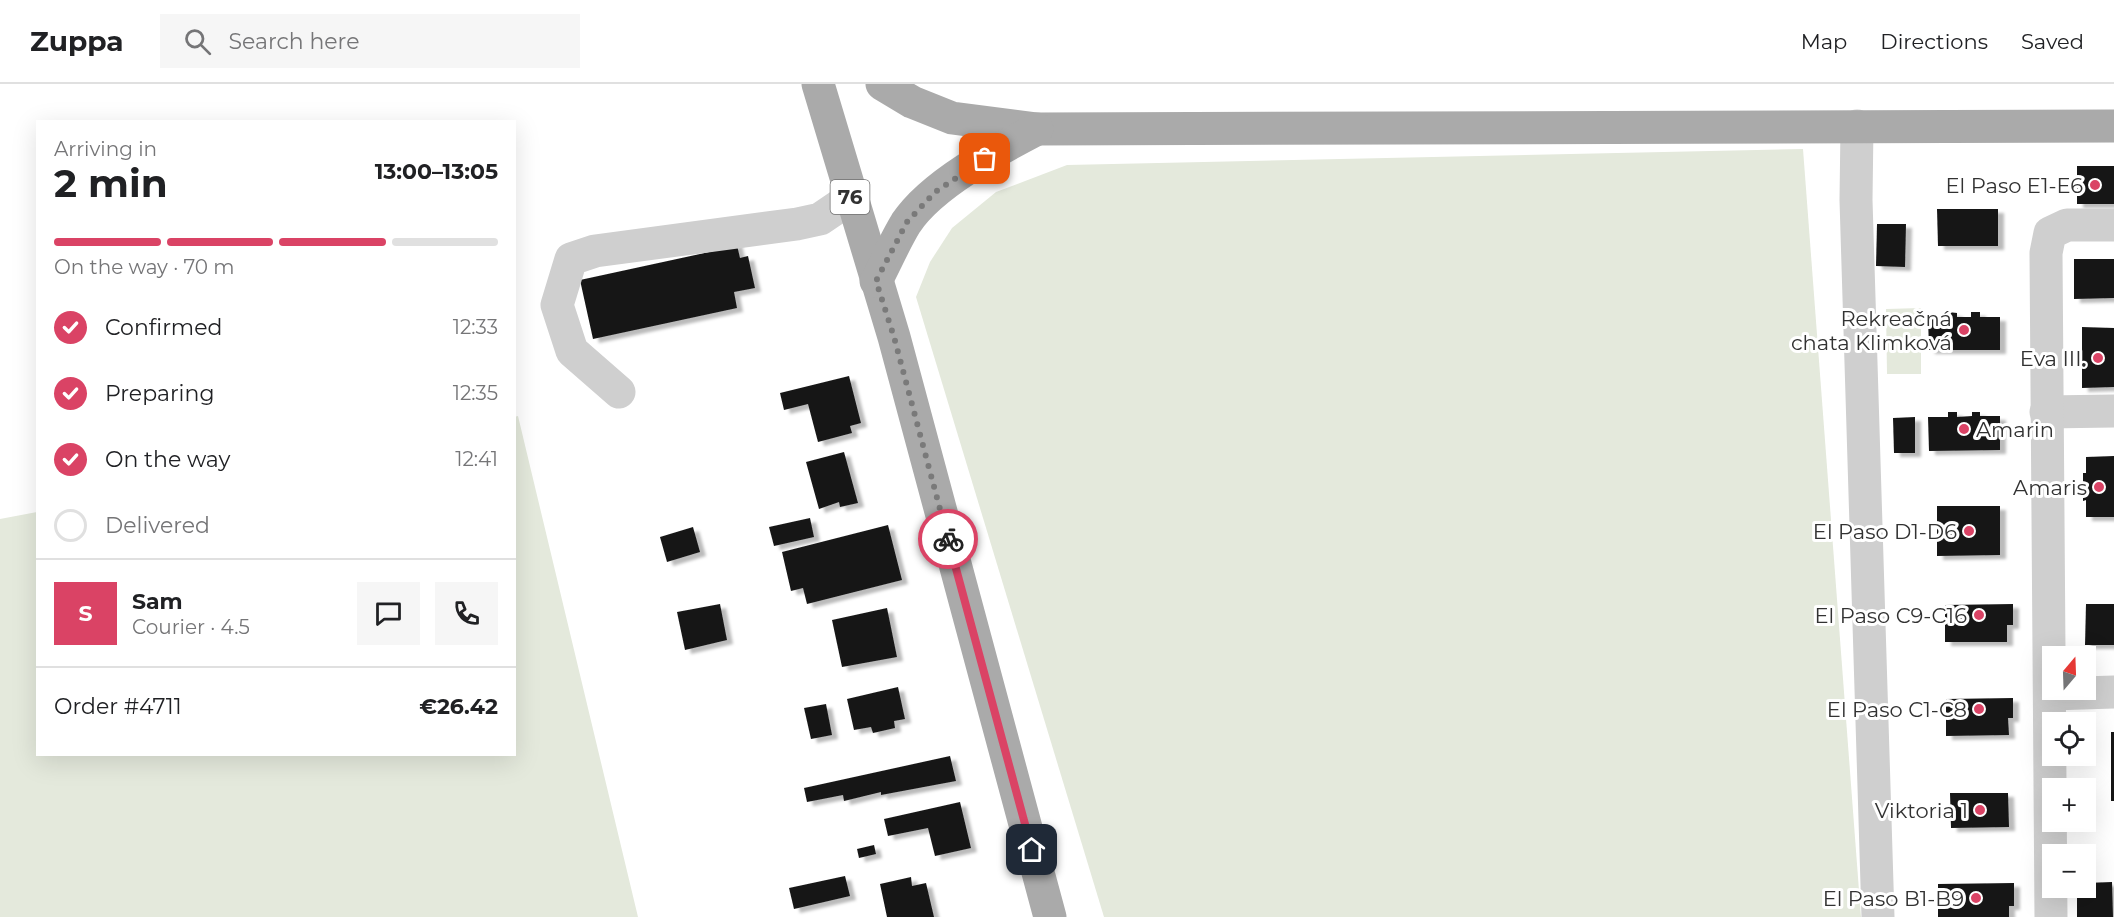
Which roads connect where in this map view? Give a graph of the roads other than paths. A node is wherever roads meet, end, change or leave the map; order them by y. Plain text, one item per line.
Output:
1 (818, 84) edge
2 (882, 84) edge
3 (1857, 126) junction
4 (2114, 126) edge
5 (1037, 129) junction
6 (851, 198) junction
7 (2114, 225) edge
8 (876, 281) junction
9 (619, 392) dead end
10 (2114, 411) edge
11 (2046, 412) junction
12 (2050, 646) edge
13 (2114, 692) edge
14 (2096, 693) edge
15 (2051, 700) edge
16 (1050, 917) edge
17 (1878, 917) edge
18 (2051, 917) edge

1 - 6 main road, 76
2 - 5 main road
3 - 4 main road
3 - 5 main road
3 - 17 street
5 - 8 main road
6 - 8 main road, 76
6 - 9 street
7 - 11 street
8 - 16 main road, 76
10 - 11 street
11 - 12 street
13 - 14 street
15 - 18 street

